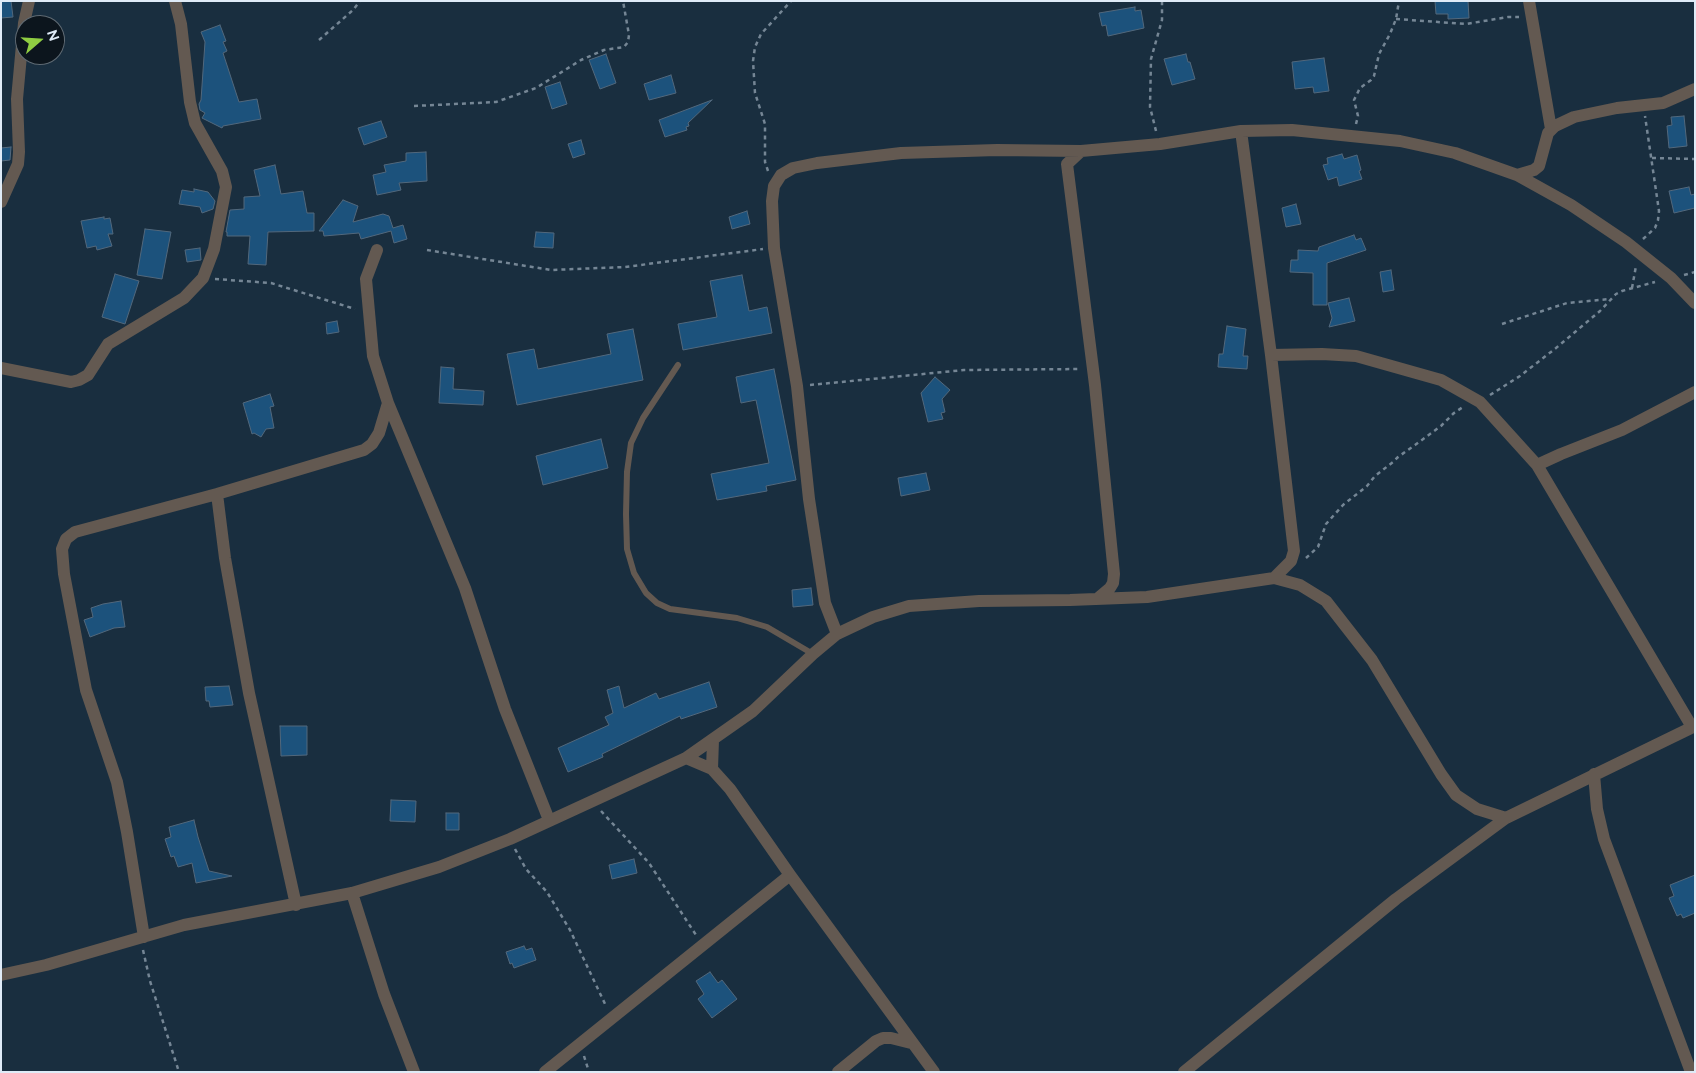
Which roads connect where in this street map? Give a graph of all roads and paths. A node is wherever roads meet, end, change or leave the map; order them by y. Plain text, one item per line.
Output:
1 (29, 1) edge
2 (175, 1) edge
3 (360, 1) edge
4 (623, 1) edge
5 (791, 1) edge
6 (1162, 1) edge
7 (1399, 1) edge
8 (1529, 1) edge
9 (1396, 19) junction
10 (1532, 20) junction
11 (319, 40) dead end
12 (1695, 89) edge
13 (1643, 105) junction
14 (414, 106) dead end
15 (1551, 129) junction
16 (1241, 131) junction
17 (1354, 136) junction
18 (1160, 144) junction
19 (1081, 150) junction
20 (1652, 158) junction
21 (1695, 159) edge
22 (1517, 175) junction
23 (774, 186) junction
24 (1, 202) edge
25 (774, 248) junction
26 (377, 250) dead end
27 (427, 250) dead end
28 (1640, 253) junction
29 (202, 278) junction
30 (1671, 278) junction
31 (1632, 288) junction
32 (1612, 299) junction
33 (1695, 303) edge
34 (369, 313) junction
35 (1502, 324) dead end
36 (1270, 355) junction
37 (678, 365) dead end
38 (1, 368) edge
39 (1093, 368) junction
40 (797, 386) junction
41 (1695, 392) edge
42 (1480, 402) junction
43 (388, 403) junction
44 (1537, 465) junction
45 (217, 494) junction
46 (1278, 574) junction
47 (1097, 599) junction
48 (837, 634) junction
49 (813, 654) junction
50 (1693, 726) edge
51 (713, 740) junction
52 (686, 758) junction
53 (712, 769) junction
54 (1594, 774) junction
55 (592, 801) junction
56 (1506, 818) junction
57 (549, 820) junction
58 (510, 839) junction
59 (790, 876) junction
60 (352, 893) junction
61 (296, 905) junction
62 (142, 938) junction
63 (702, 946) junction
64 (1, 976) edge
65 (612, 1018) junction
66 (912, 1043) junction
67 (179, 1072) edge
68 (414, 1072) edge
69 (545, 1072) edge
70 (838, 1072) edge
71 (934, 1072) edge
72 (1184, 1072) edge
73 (1691, 1072) edge

1 - 24 street
2 - 29 street
3 - 11 path
4 - 14 path
5 - 23 path
6 - 18 path
7 - 9 path
8 - 10 street
9 - 10 path
9 - 17 path
10 - 15 street
12 - 13 street
13 - 15 street
13 - 20 path
15 - 22 street
16 - 17 street
16 - 18 street
16 - 36 street
17 - 22 street
18 - 19 street
19 - 23 street
19 - 39 street
20 - 21 path
20 - 28 path
22 - 28 street
23 - 25 street
25 - 27 path
25 - 40 street
26 - 34 street
28 - 30 street
28 - 31 path
29 - 34 path
29 - 38 street
30 - 31 path
30 - 33 street
31 - 32 path
32 - 35 path
32 - 42 path
34 - 43 street
36 - 42 street
36 - 46 street
37 - 49 lane
39 - 40 path
39 - 47 street
40 - 48 street
41 - 44 street
42 - 44 street
42 - 46 path
43 - 45 street
43 - 57 street
44 - 50 street
45 - 61 street
45 - 62 street
46 - 47 street
46 - 56 street
47 - 48 street
48 - 49 street
49 - 51 street
50 - 54 street
51 - 52 street
51 - 53 street
52 - 53 street
52 - 55 street
53 - 59 street
54 - 56 street
54 - 73 street
55 - 57 street
55 - 63 path
56 - 72 street
57 - 58 street
58 - 60 street
58 - 65 path
59 - 63 street
59 - 66 street
60 - 61 street
60 - 68 street
61 - 62 street
62 - 64 street
62 - 67 path
63 - 65 street
65 - 69 street
66 - 70 street
66 - 71 street

